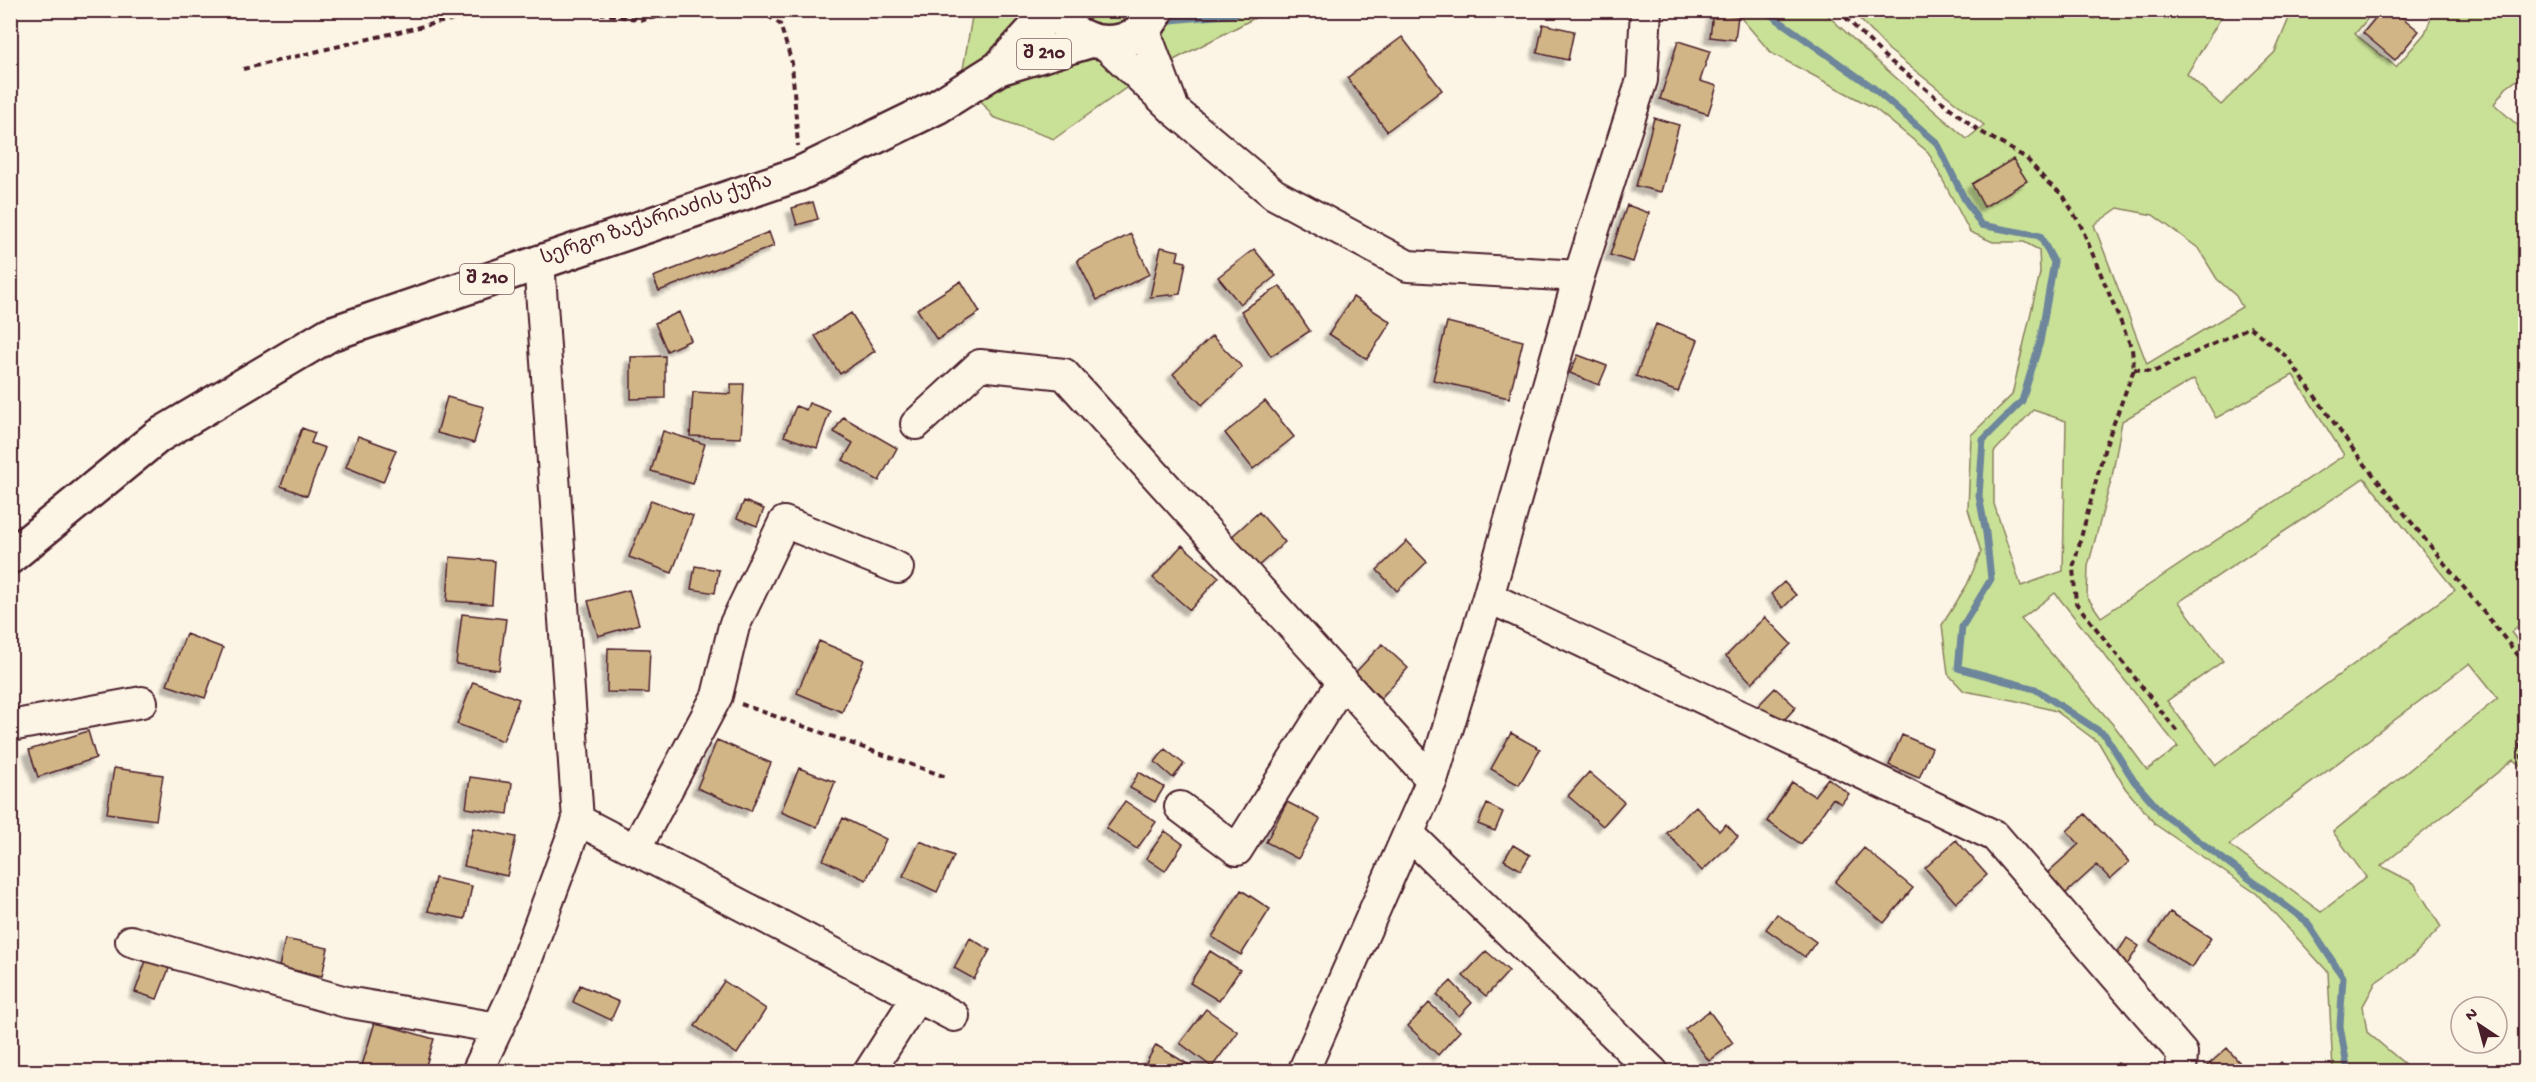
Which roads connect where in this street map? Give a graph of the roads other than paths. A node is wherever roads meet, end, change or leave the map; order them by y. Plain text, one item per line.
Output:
1 (1052, 10) edge
2 (1057, 10) edge
3 (1646, 10) edge
4 (1150, 20) edge
5 (1097, 43) junction
6 (999, 68) junction
7 (1174, 110) junction
8 (539, 261) junction
9 (1579, 276) junction
10 (916, 424) dead end
11 (10, 557) edge
12 (898, 568) dead end
13 (1488, 597) junction
14 (1343, 681) junction
15 (142, 702) dead end
16 (10, 726) edge
17 (1432, 780) junction
18 (1180, 807) dead end
19 (578, 820) junction
20 (1410, 835) junction
21 (635, 850) junction
22 (131, 941) dead end
23 (917, 997) junction
24 (954, 1016) dead end
25 (498, 1028) junction
26 (477, 1071) edge
27 (869, 1071) edge
28 (1303, 1071) edge
29 (1653, 1071) edge
30 (2181, 1071) edge

1 - 6 main road, სერგო ზაქარიაძის ქუჩა / შ 210
2 - 5 main road
3 - 9 street
4 - 5 main road, სერგო ზაქარიაძის ქუჩა
4 - 7 street
5 - 6 main road, სერგო ზაქარიაძის ქუჩა / შ 210
5 - 7 street
6 - 8 main road, სერგო ზაქარიაძის ქუჩა / შ 210
7 - 9 street
8 - 11 main road, სერგო ზაქარიაძის ქუჩა / შ 210
8 - 19 street
9 - 13 street
10 - 14 street
12 - 21 street
13 - 17 street
13 - 30 street
14 - 17 street
14 - 18 street
15 - 16 street
17 - 20 street
19 - 21 street
19 - 25 street
20 - 28 street
20 - 29 street
21 - 23 street
22 - 25 street
23 - 24 street
23 - 27 street
25 - 26 street

